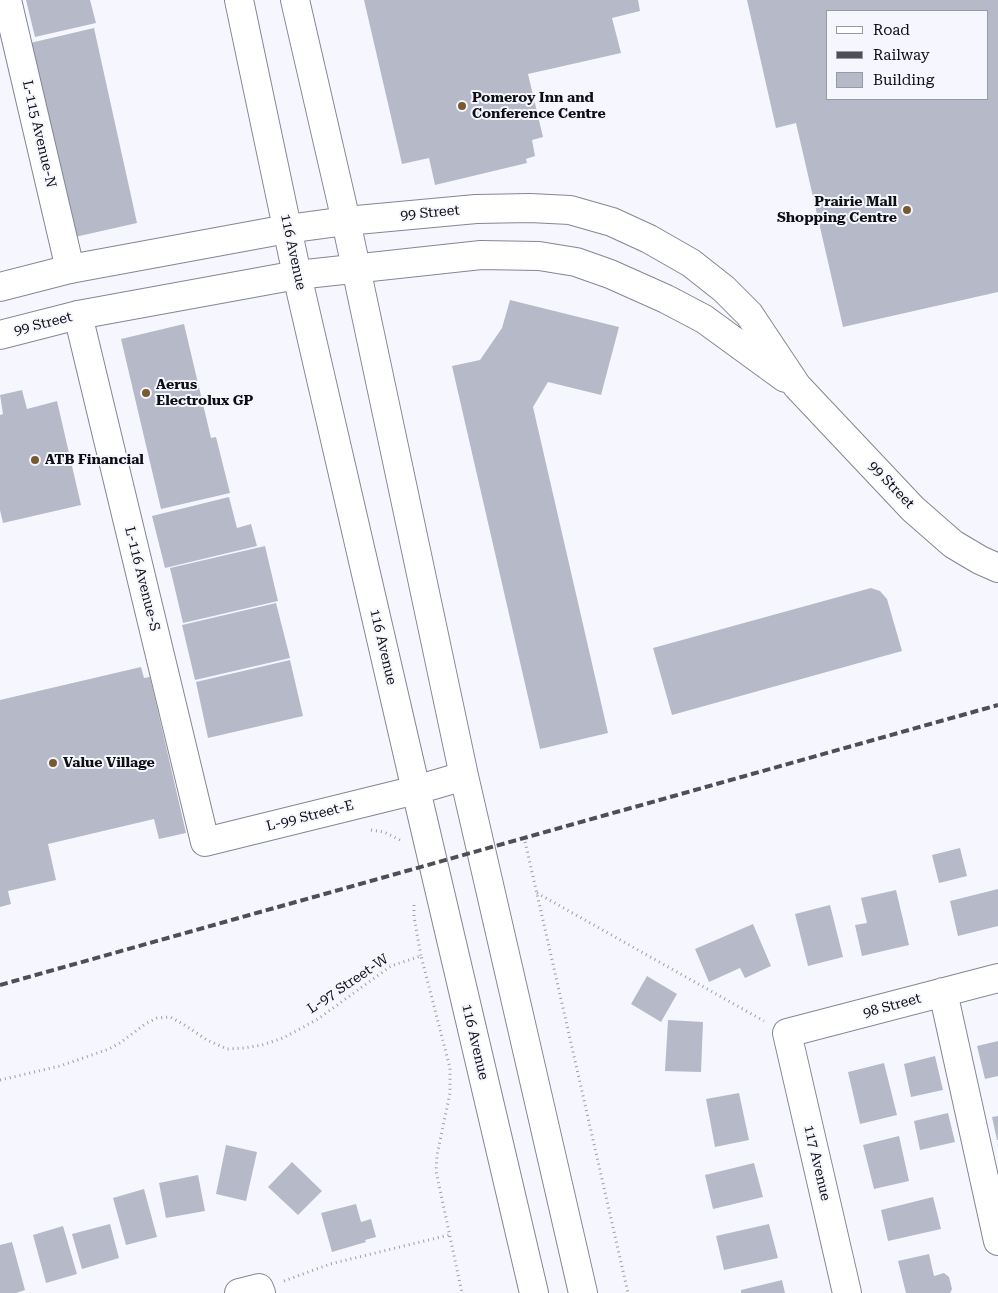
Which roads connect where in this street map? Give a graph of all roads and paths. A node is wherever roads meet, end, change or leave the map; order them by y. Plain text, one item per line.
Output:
1 (7, 0) edge
2 (239, 0) edge
3 (295, 0) edge
4 (346, 221) junction
5 (287, 229) junction
6 (70, 268) junction
7 (356, 268) junction
8 (298, 275) junction
9 (0, 287) edge
10 (78, 315) junction
11 (0, 335) edge
12 (797, 386) junction
13 (998, 568) edge
14 (464, 776) junction
15 (416, 790) junction
16 (343, 808) junction
17 (524, 838) dead end
18 (402, 840) dead end
19 (205, 842) joint
20 (536, 893) junction
21 (414, 898) dead end
22 (422, 956) junction
23 (998, 978) edge
24 (943, 992) junction
25 (787, 1033) junction
26 (0, 1080) edge
27 (449, 1235) junction
28 (998, 1241) edge
29 (253, 1291) edge
30 (462, 1293) edge
31 (534, 1293) edge
32 (583, 1293) edge
33 (628, 1293) edge
34 (847, 1293) edge

1 - 6 main road, L-115 Avenue-N
2 - 5 main road, 116 Avenue
3 - 4 main road
4 - 5 main road, 99 Street
4 - 7 main road
4 - 12 main road, 99 Street
5 - 6 main road, 99 Street
5 - 8 main road, 116 Avenue
6 - 9 main road, 99 Street
7 - 8 main road, 99 Street
7 - 12 main road, 99 Street
7 - 14 main road
8 - 10 main road, 99 Street
8 - 15 main road, 116 Avenue
10 - 11 main road, 99 Street
10 - 19 main road, L-116 Avenue-S
12 - 13 main road, 99 Street
14 - 15 main road, L-99 Street-E
14 - 32 main road
15 - 16 main road, L-99 Street-E
15 - 31 main road, 116 Avenue
16 - 18 path
16 - 19 main road, L-99 Street-E
17 - 20 path
20 - 25 path
20 - 33 path
21 - 22 path
22 - 26 path, L-97 Street-W
22 - 27 path
23 - 24 main road, 98 Street
24 - 25 main road, 98 Street
24 - 28 main road
25 - 34 main road, 117 Avenue
27 - 29 path
27 - 30 path

